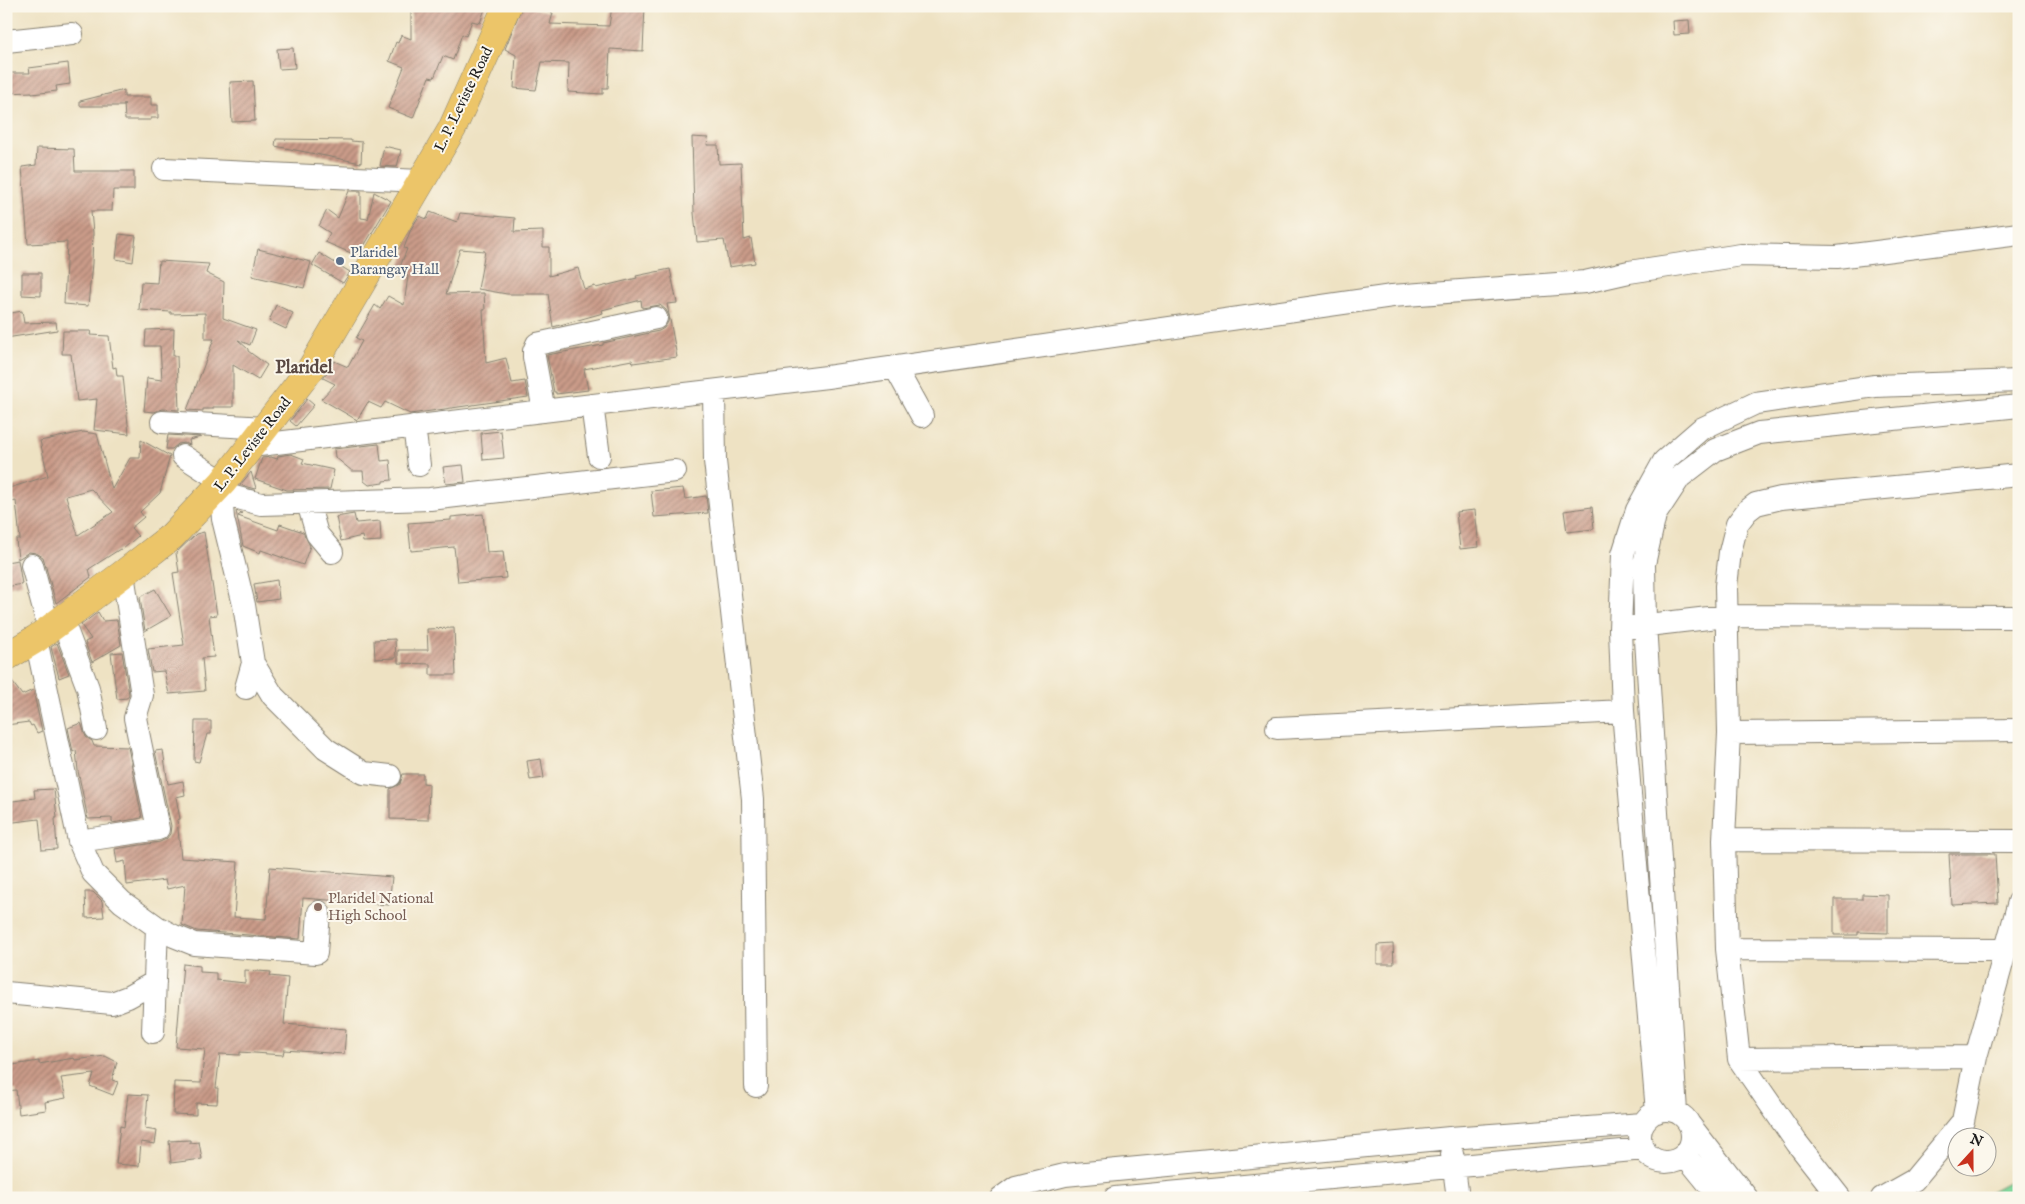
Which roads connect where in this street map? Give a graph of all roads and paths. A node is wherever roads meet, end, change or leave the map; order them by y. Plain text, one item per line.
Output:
1 (507, 6) edge
2 (72, 34) dead end
3 (6, 41) edge
4 (164, 168) dead end
5 (421, 181) junction
6 (2019, 234) edge
7 (656, 318) dead end
8 (895, 367) junction
9 (2019, 382) edge
10 (714, 391) junction
11 (592, 405) junction
12 (2019, 406) edge
13 (544, 411) junction
14 (922, 416) dead end
15 (162, 422) dead end
16 (414, 426) junction
17 (258, 437) junction
18 (183, 456) dead end
19 (599, 456) dead end
20 (419, 465) dead end
21 (675, 471) dead end
22 (2019, 475) edge
23 (220, 490) junction
24 (308, 503) junction
25 (332, 552) dead end
26 (32, 565) dead end
27 (124, 574) junction
28 (1726, 616) junction
29 (2019, 617) edge
30 (1645, 624) junction
31 (49, 629) junction
32 (1620, 629) junction
33 (6, 657) edge
34 (253, 663) junction
35 (246, 688) dead end
36 (1623, 711) junction
37 (1277, 728) dead end
38 (96, 729) dead end
39 (2019, 730) edge
40 (1730, 733) junction
41 (390, 776) dead end
42 (1724, 840) junction
43 (78, 841) junction
44 (2019, 841) edge
45 (2019, 902) edge
46 (319, 912) dead end
47 (157, 927) junction
48 (1727, 949) junction
49 (2004, 950) junction
50 (155, 982) junction
51 (6, 993) edge
52 (153, 1032) dead end
53 (1976, 1058) junction
54 (1739, 1059) junction
55 (756, 1086) dead end
56 (1666, 1118) junction
57 (1450, 1138) junction
58 (1644, 1149) junction
59 (1686, 1155) junction
60 (1455, 1168) junction
61 (1001, 1198) edge
62 (1116, 1198) edge
63 (1458, 1198) edge
64 (1720, 1198) edge
65 (1747, 1198) edge
66 (1840, 1198) edge
67 (1882, 1198) edge

1 - 5 main road, L. P. Leviste Road
2 - 3 street
4 - 5 street
5 - 17 main road, L. P. Leviste Road
6 - 8 street
7 - 13 street
8 - 10 street
8 - 14 street
9 - 32 street
10 - 11 street
10 - 55 street
11 - 13 street
11 - 19 street
12 - 30 street
13 - 16 street
15 - 17 street
16 - 17 street
16 - 20 street
17 - 23 main road, L. P. Leviste Road
18 - 23 street
21 - 24 street
22 - 28 street
23 - 24 street
23 - 27 main road, L. P. Leviste Road
23 - 34 street
24 - 25 street
26 - 31 street
27 - 31 main road, L. P. Leviste Road
27 - 43 street
28 - 29 street
28 - 30 street
28 - 40 street
30 - 32 street
30 - 56 street
31 - 33 main road, L. P. Leviste Road
31 - 38 street
31 - 43 street
32 - 36 street
34 - 35 street
34 - 41 street
36 - 37 street
36 - 56 street
39 - 40 street
40 - 42 street
42 - 44 street
42 - 48 street
43 - 47 street
45 - 49 street
46 - 47 street
47 - 50 street
48 - 49 street
48 - 54 street
49 - 53 street
50 - 51 street
50 - 52 street
53 - 54 street
53 - 67 street
54 - 66 street
56 - 57 street
56 - 58 street
56 - 59 street
56 - 65 street
57 - 60 street
57 - 61 street
58 - 59 street
58 - 60 street
59 - 64 street
60 - 62 street
60 - 63 street

